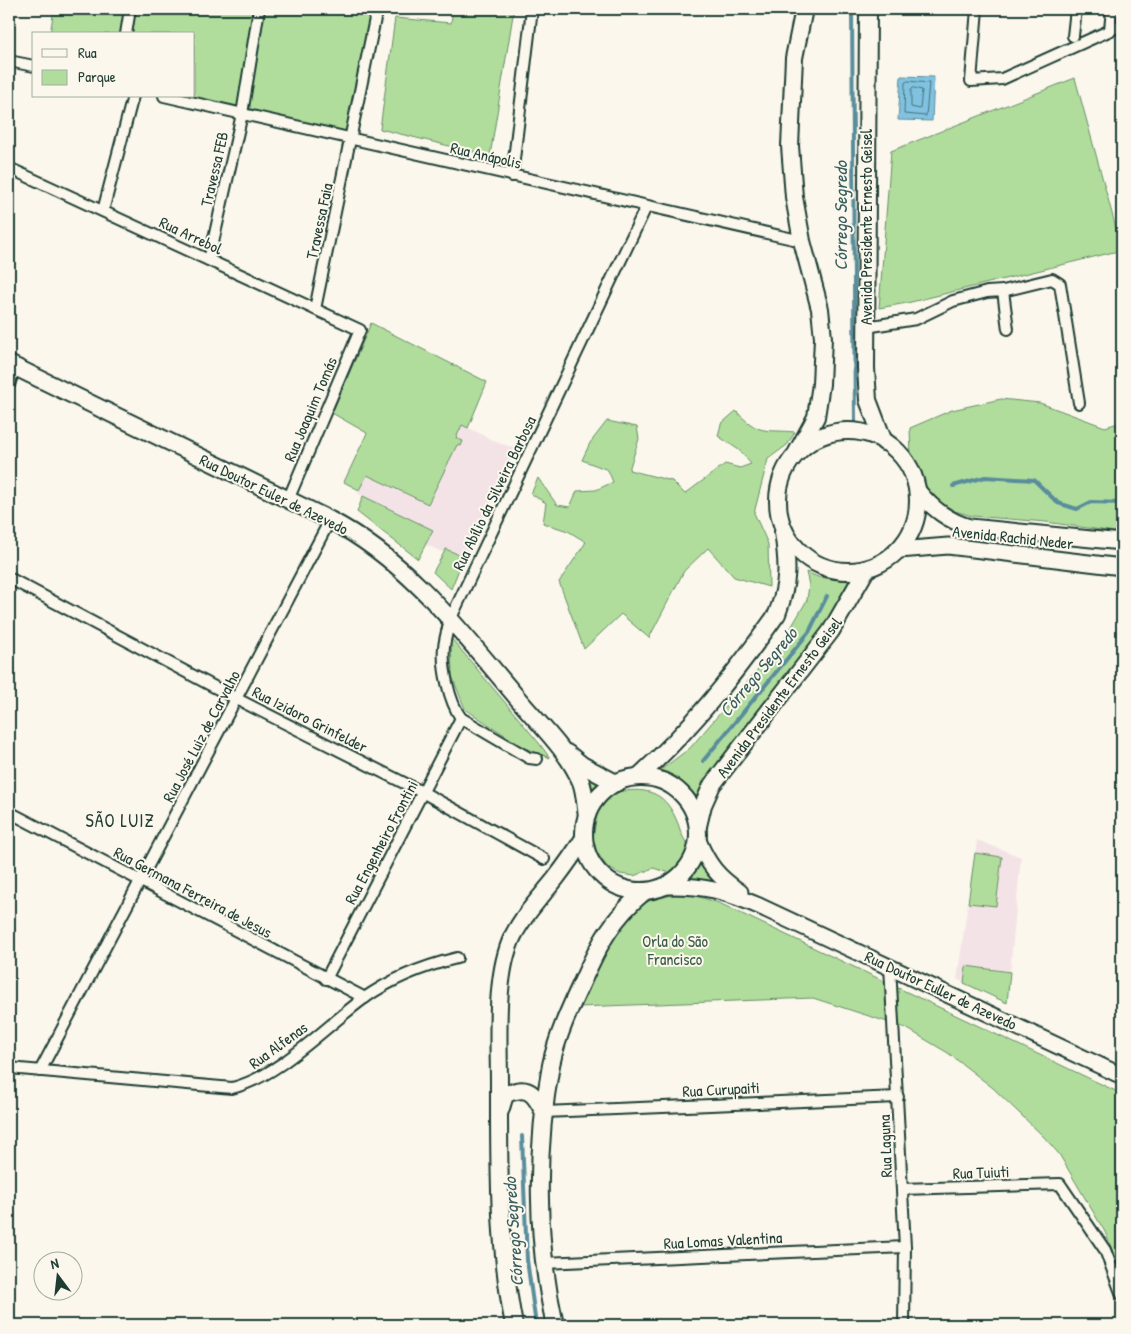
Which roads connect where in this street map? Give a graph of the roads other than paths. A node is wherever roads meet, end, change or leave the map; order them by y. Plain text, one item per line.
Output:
1 (130, 9) edge
2 (259, 9) edge
3 (378, 9) edge
4 (532, 9) edge
5 (793, 9) edge
6 (804, 9) edge
7 (868, 9) edge
8 (873, 9) edge
9 (976, 9) edge
10 (1076, 9) edge
11 (1112, 9) edge
12 (1122, 25) edge
13 (1110, 30) junction
14 (126, 32) edge
15 (1073, 36) dead end
16 (868, 38) junction
17 (794, 58) junction
18 (9, 61) edge
19 (32, 66) edge
20 (132, 98) edge
21 (173, 98) edge
22 (242, 114) junction
23 (352, 139) junction
24 (9, 168) edge
25 (512, 176) junction
26 (646, 207) junction
27 (102, 211) junction
28 (802, 241) junction
29 (209, 260) junction
30 (1003, 290) junction
31 (315, 309) junction
32 (866, 327) junction
33 (1008, 329) dead end
34 (360, 330) joint
35 (12, 366) edge
36 (9, 385) edge
37 (1079, 403) dead end
38 (884, 442) junction
39 (797, 452) junction
40 (918, 491) junction
41 (288, 500) junction
42 (330, 520) junction
43 (783, 532) junction
44 (1122, 542) edge
45 (899, 550) junction
46 (1122, 567) edge
47 (866, 570) junction
48 (9, 579) edge
49 (450, 620) junction
50 (238, 698) junction
51 (461, 718) junction
52 (559, 746) junction
53 (538, 759) dead end
54 (638, 777) junction
55 (616, 783) junction
56 (424, 793) junction
57 (9, 812) edge
58 (587, 815) junction
59 (698, 833) junction
60 (584, 838) junction
61 (544, 859) dead end
62 (141, 882) junction
63 (666, 886) junction
64 (645, 892) junction
65 (759, 906) junction
66 (457, 958) dead end
67 (890, 966) junction
68 (326, 979) junction
69 (365, 998) junction
70 (9, 1068) edge
71 (40, 1071) junction
72 (1122, 1076) edge
73 (898, 1096) junction
74 (544, 1112) junction
75 (499, 1114) junction
76 (902, 1189) junction
77 (905, 1247) junction
78 (544, 1263) junction
79 (1122, 1295) edge
80 (514, 1325) edge
81 (555, 1325) edge
82 (904, 1325) edge

1 - 14 street
2 - 22 street, Travessa FEB
3 - 23 street
4 - 25 street
5 - 17 main road
6 - 17 main road
7 - 16 main road, Avenida Presidente Ernesto Geisel
8 - 16 main road
9 - 13 street
10 - 15 street
11 - 13 street
12 - 13 street
16 - 32 main road, Avenida Presidente Ernesto Geisel
17 - 28 main road
18 - 19 street
20 - 27 street
21 - 22 street, Rua Anápolis
22 - 23 street, Rua Anápolis
22 - 29 street, Travessa FEB
23 - 25 street, Rua Anápolis
23 - 31 street, Travessa Faia
24 - 27 street, Rua Arrebol
25 - 26 street, Rua Anápolis
26 - 28 street, Rua Anápolis
26 - 49 street, Rua Abílio da Silveira Barbosa
27 - 29 street, Rua Arrebol
28 - 39 main road
29 - 31 street, Rua Arrebol
30 - 32 street
30 - 33 street
30 - 37 street
31 - 34 street, Rua Arrebol
32 - 38 main road, Avenida Presidente Ernesto Geisel
34 - 41 street, Rua Joaquim Tomás
35 - 36 street
35 - 41 main road, Rua Doutor Euler de Azevedo
38 - 39 main road
38 - 40 main road
39 - 43 main road
40 - 44 street, Avenida Rachid Neder
40 - 45 main road
41 - 42 main road, Rua Doutor Euler de Azevedo
42 - 49 main road, Rua Doutor Euler de Azevedo
42 - 50 street, Rua José Luiz de Carvalho
43 - 47 main road
43 - 54 main road
45 - 46 street, Avenida Rachid Neder
45 - 47 main road
47 - 59 main road, Avenida Presidente Ernesto Geisel
48 - 50 street, Rua Izidoro Grinfelder
49 - 51 street, Rua Abílio da Silveira Barbosa
49 - 52 main road, Rua Doutor Euler de Azevedo
50 - 56 street, Rua Izidoro Grinfelder
50 - 62 street, Rua José Luiz de Carvalho
51 - 53 street
51 - 56 street, Rua Engenheiro Frontini
52 - 55 main road
52 - 58 main road
54 - 55 main road
54 - 59 main road
55 - 58 main road
56 - 61 street, Rua Izidoro Grinfelder
56 - 68 street, Rua Engenheiro Frontini
57 - 62 street, Rua Germana Ferreira de Jesus
58 - 60 main road
59 - 63 main road
59 - 65 street, Rua Doutor Euller de Azevedo
60 - 64 main road
60 - 75 main road
62 - 68 street, Rua Germana Ferreira de Jesus
62 - 71 street, Rua José Luiz de Carvalho
63 - 64 main road
63 - 65 street, Rua Doutor Euller de Azevedo
64 - 74 main road
65 - 67 street, Rua Doutor Euller de Azevedo
66 - 69 street, Rua Alfenas
67 - 72 street, Rua Doutor Euller de Azevedo
67 - 73 street, Rua Laguna
68 - 69 street, Rua Germana Ferreira de Jesus
69 - 71 street, Rua Alfenas
70 - 71 street, Rua Alfenas
73 - 74 street, Rua Curupaiti
73 - 76 street, Rua Laguna
74 - 75 main road
74 - 78 main road
75 - 80 main road
76 - 77 street, Rua Laguna
76 - 79 street, Rua Tuiuti
77 - 78 street, Rua Lomas Valentina
77 - 82 street, Rua Laguna
78 - 81 main road

